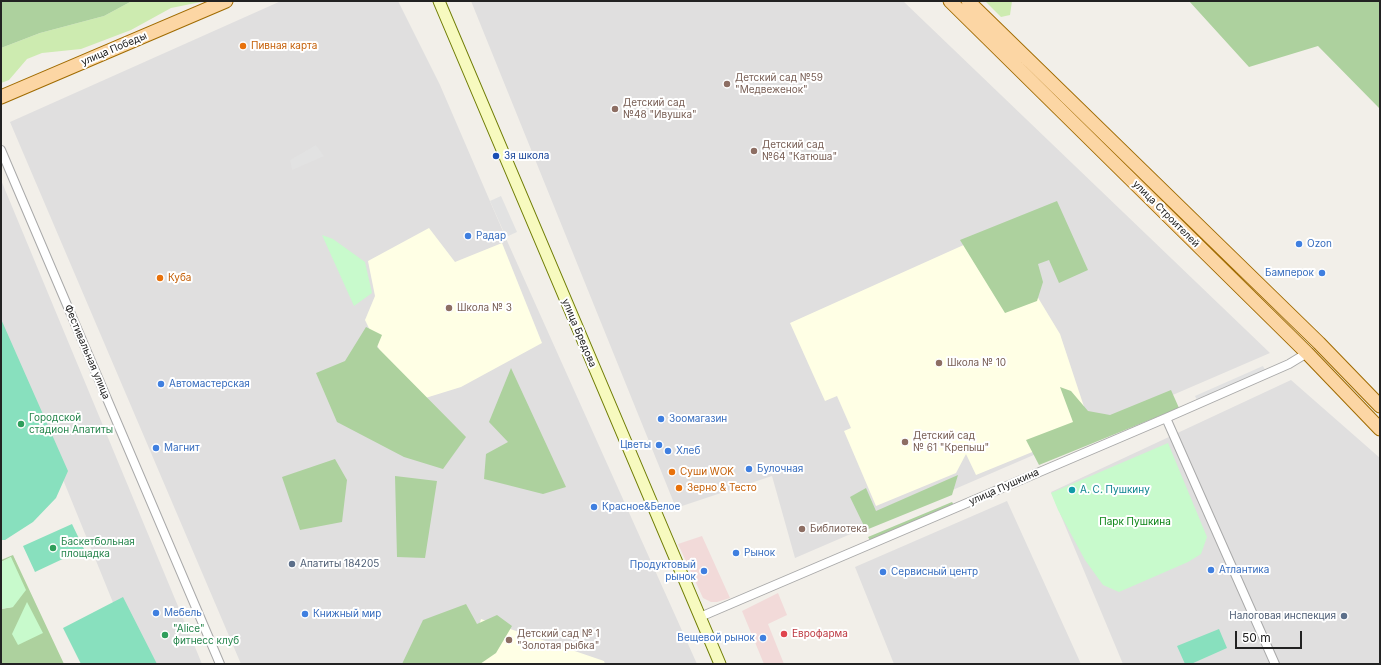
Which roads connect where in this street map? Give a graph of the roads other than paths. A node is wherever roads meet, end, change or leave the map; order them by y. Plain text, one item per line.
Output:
1 (226, 1) edge
2 (439, 1) edge
3 (950, 1) edge
4 (968, 1) edge
5 (1023, 64) junction
6 (1, 97) edge
7 (1, 150) edge
8 (1319, 343) junction
9 (1307, 353) junction
10 (1380, 406) edge
11 (1166, 418) junction
12 (1380, 429) edge
13 (700, 617) junction
14 (220, 664) edge
15 (720, 664) edge
16 (1275, 664) edge

1 - 6 main road, улица Победы
2 - 13 street, улица Бредова
3 - 5 main road, улица Строителей
4 - 5 main road, улица Строителей
5 - 8 main road, улица Строителей
5 - 9 main road, улица Строителей
7 - 14 street, Фестивальная улица
8 - 9 main road
8 - 10 main road, улица Строителей
9 - 11 street, улица Пушкина
9 - 12 main road, улица Строителей
11 - 13 street, улица Пушкина
11 - 16 street
13 - 15 street, улица Бредова

